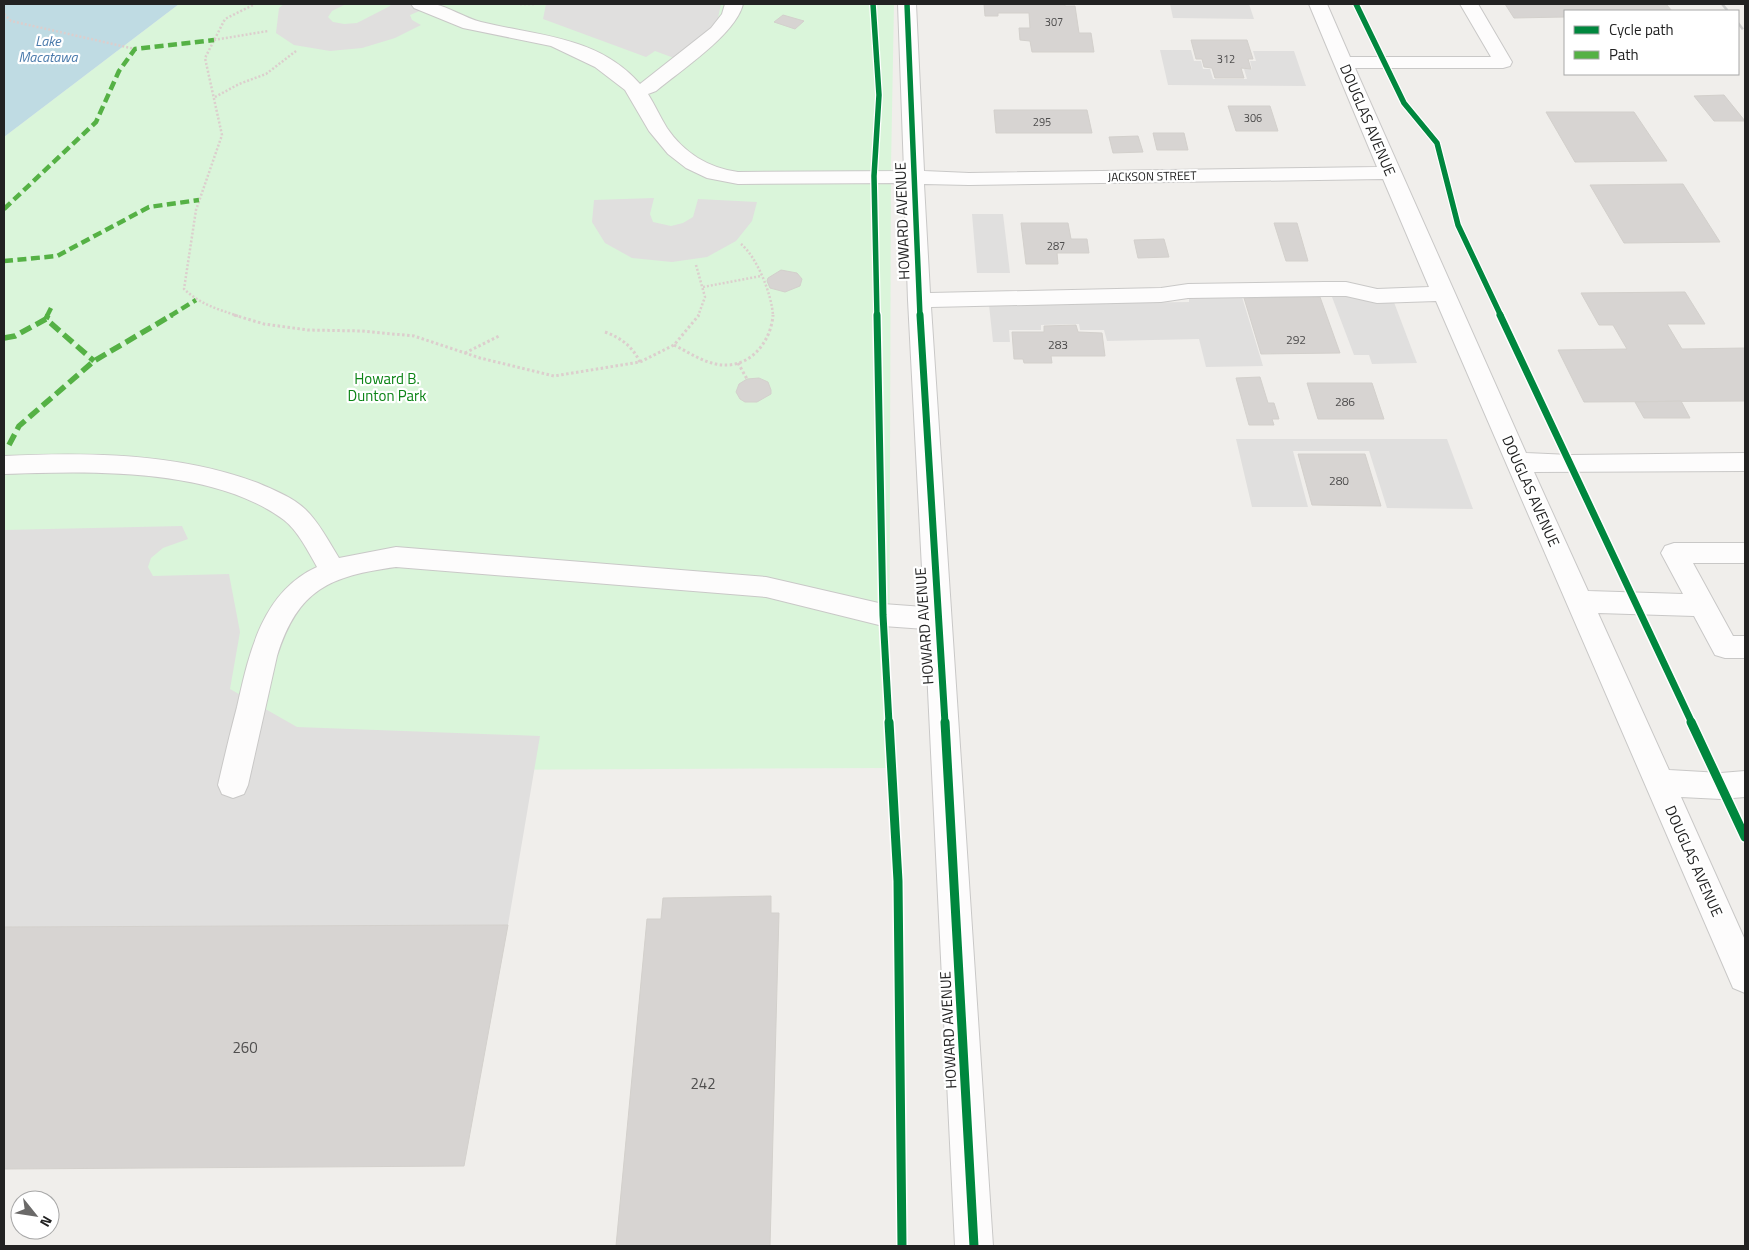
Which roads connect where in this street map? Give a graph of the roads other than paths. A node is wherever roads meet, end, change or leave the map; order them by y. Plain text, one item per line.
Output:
1 (420, 4) edge
2 (734, 4) edge
3 (907, 4) edge
4 (1318, 4) edge
5 (1469, 4) edge
6 (1345, 63) junction
7 (638, 91) junction
8 (1390, 173) junction
9 (914, 177) junction
10 (1445, 294) junction
11 (919, 300) junction
12 (1518, 462) junction
13 (1745, 462) edge
14 (4, 465) edge
15 (1745, 553) edge
16 (333, 571) junction
17 (1581, 602) junction
18 (1701, 604) junction
19 (937, 618) junction
20 (1745, 647) edge
21 (1660, 783) junction
22 (1745, 784) edge
23 (233, 785) dead end
24 (1745, 977) edge
25 (974, 1246) edge

1 - 7 street, JACKSON STREET
2 - 7 street
3 - 9 street, HOWARD AVENUE
4 - 6 street, DOUGLAS AVENUE
5 - 6 street
6 - 8 street, DOUGLAS AVENUE
7 - 9 street, JACKSON STREET
8 - 9 street, JACKSON STREET
8 - 10 street, DOUGLAS AVENUE
9 - 11 street, HOWARD AVENUE
10 - 11 street
10 - 12 street, DOUGLAS AVENUE
11 - 19 street, HOWARD AVENUE
12 - 13 street
12 - 17 street, DOUGLAS AVENUE
14 - 16 street
15 - 18 street
16 - 19 street
16 - 23 street
17 - 18 street
17 - 21 street, DOUGLAS AVENUE
18 - 20 street
19 - 25 street, HOWARD AVENUE
21 - 22 street
21 - 24 street, DOUGLAS AVENUE

